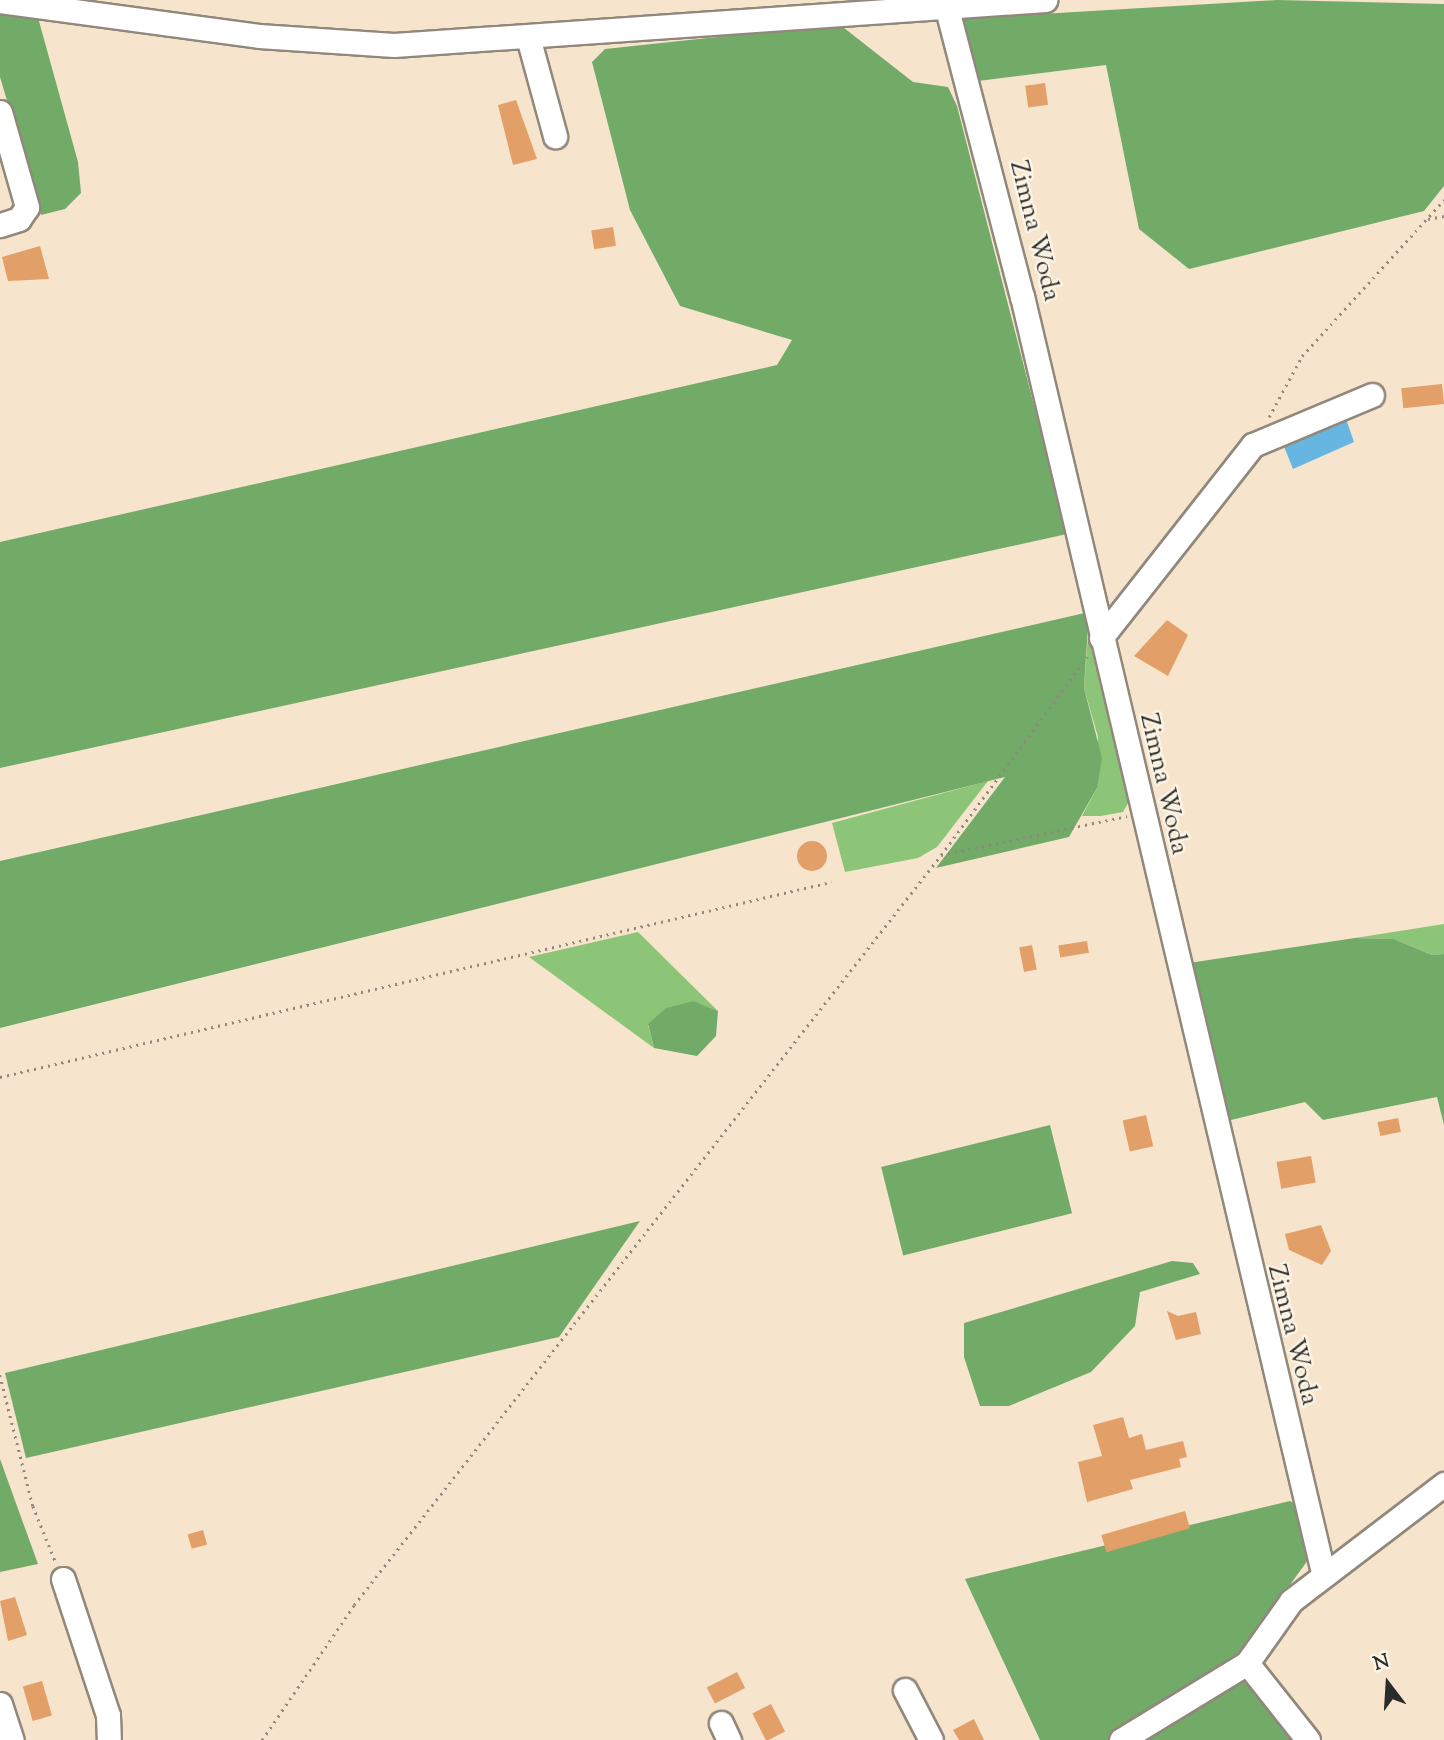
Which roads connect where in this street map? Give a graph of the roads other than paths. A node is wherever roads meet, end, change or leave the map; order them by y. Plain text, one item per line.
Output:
1 (1045, 0) edge
2 (0, 1) edge
3 (947, 9) junction
4 (528, 37) junction
5 (0, 112) edge
6 (555, 136) dead end
7 (0, 225) edge
8 (1372, 395) dead end
9 (1101, 638) junction
10 (1444, 1484) edge
11 (1323, 1572) junction
12 (63, 1579) road end
13 (1247, 1663) junction
14 (905, 1689) dead end
15 (0, 1704) edge
16 (12, 1740) edge
17 (109, 1740) edge
18 (931, 1740) edge
19 (1121, 1740) edge
20 (1308, 1740) edge

1 - 3 street
2 - 4 street
3 - 4 street
3 - 9 street, Zimna Woda
4 - 6 street
5 - 7 street
8 - 9 street
9 - 11 street, Zimna Woda
10 - 11 street
11 - 13 street
12 - 17 street
13 - 19 street
13 - 20 street
14 - 18 street
15 - 16 street

